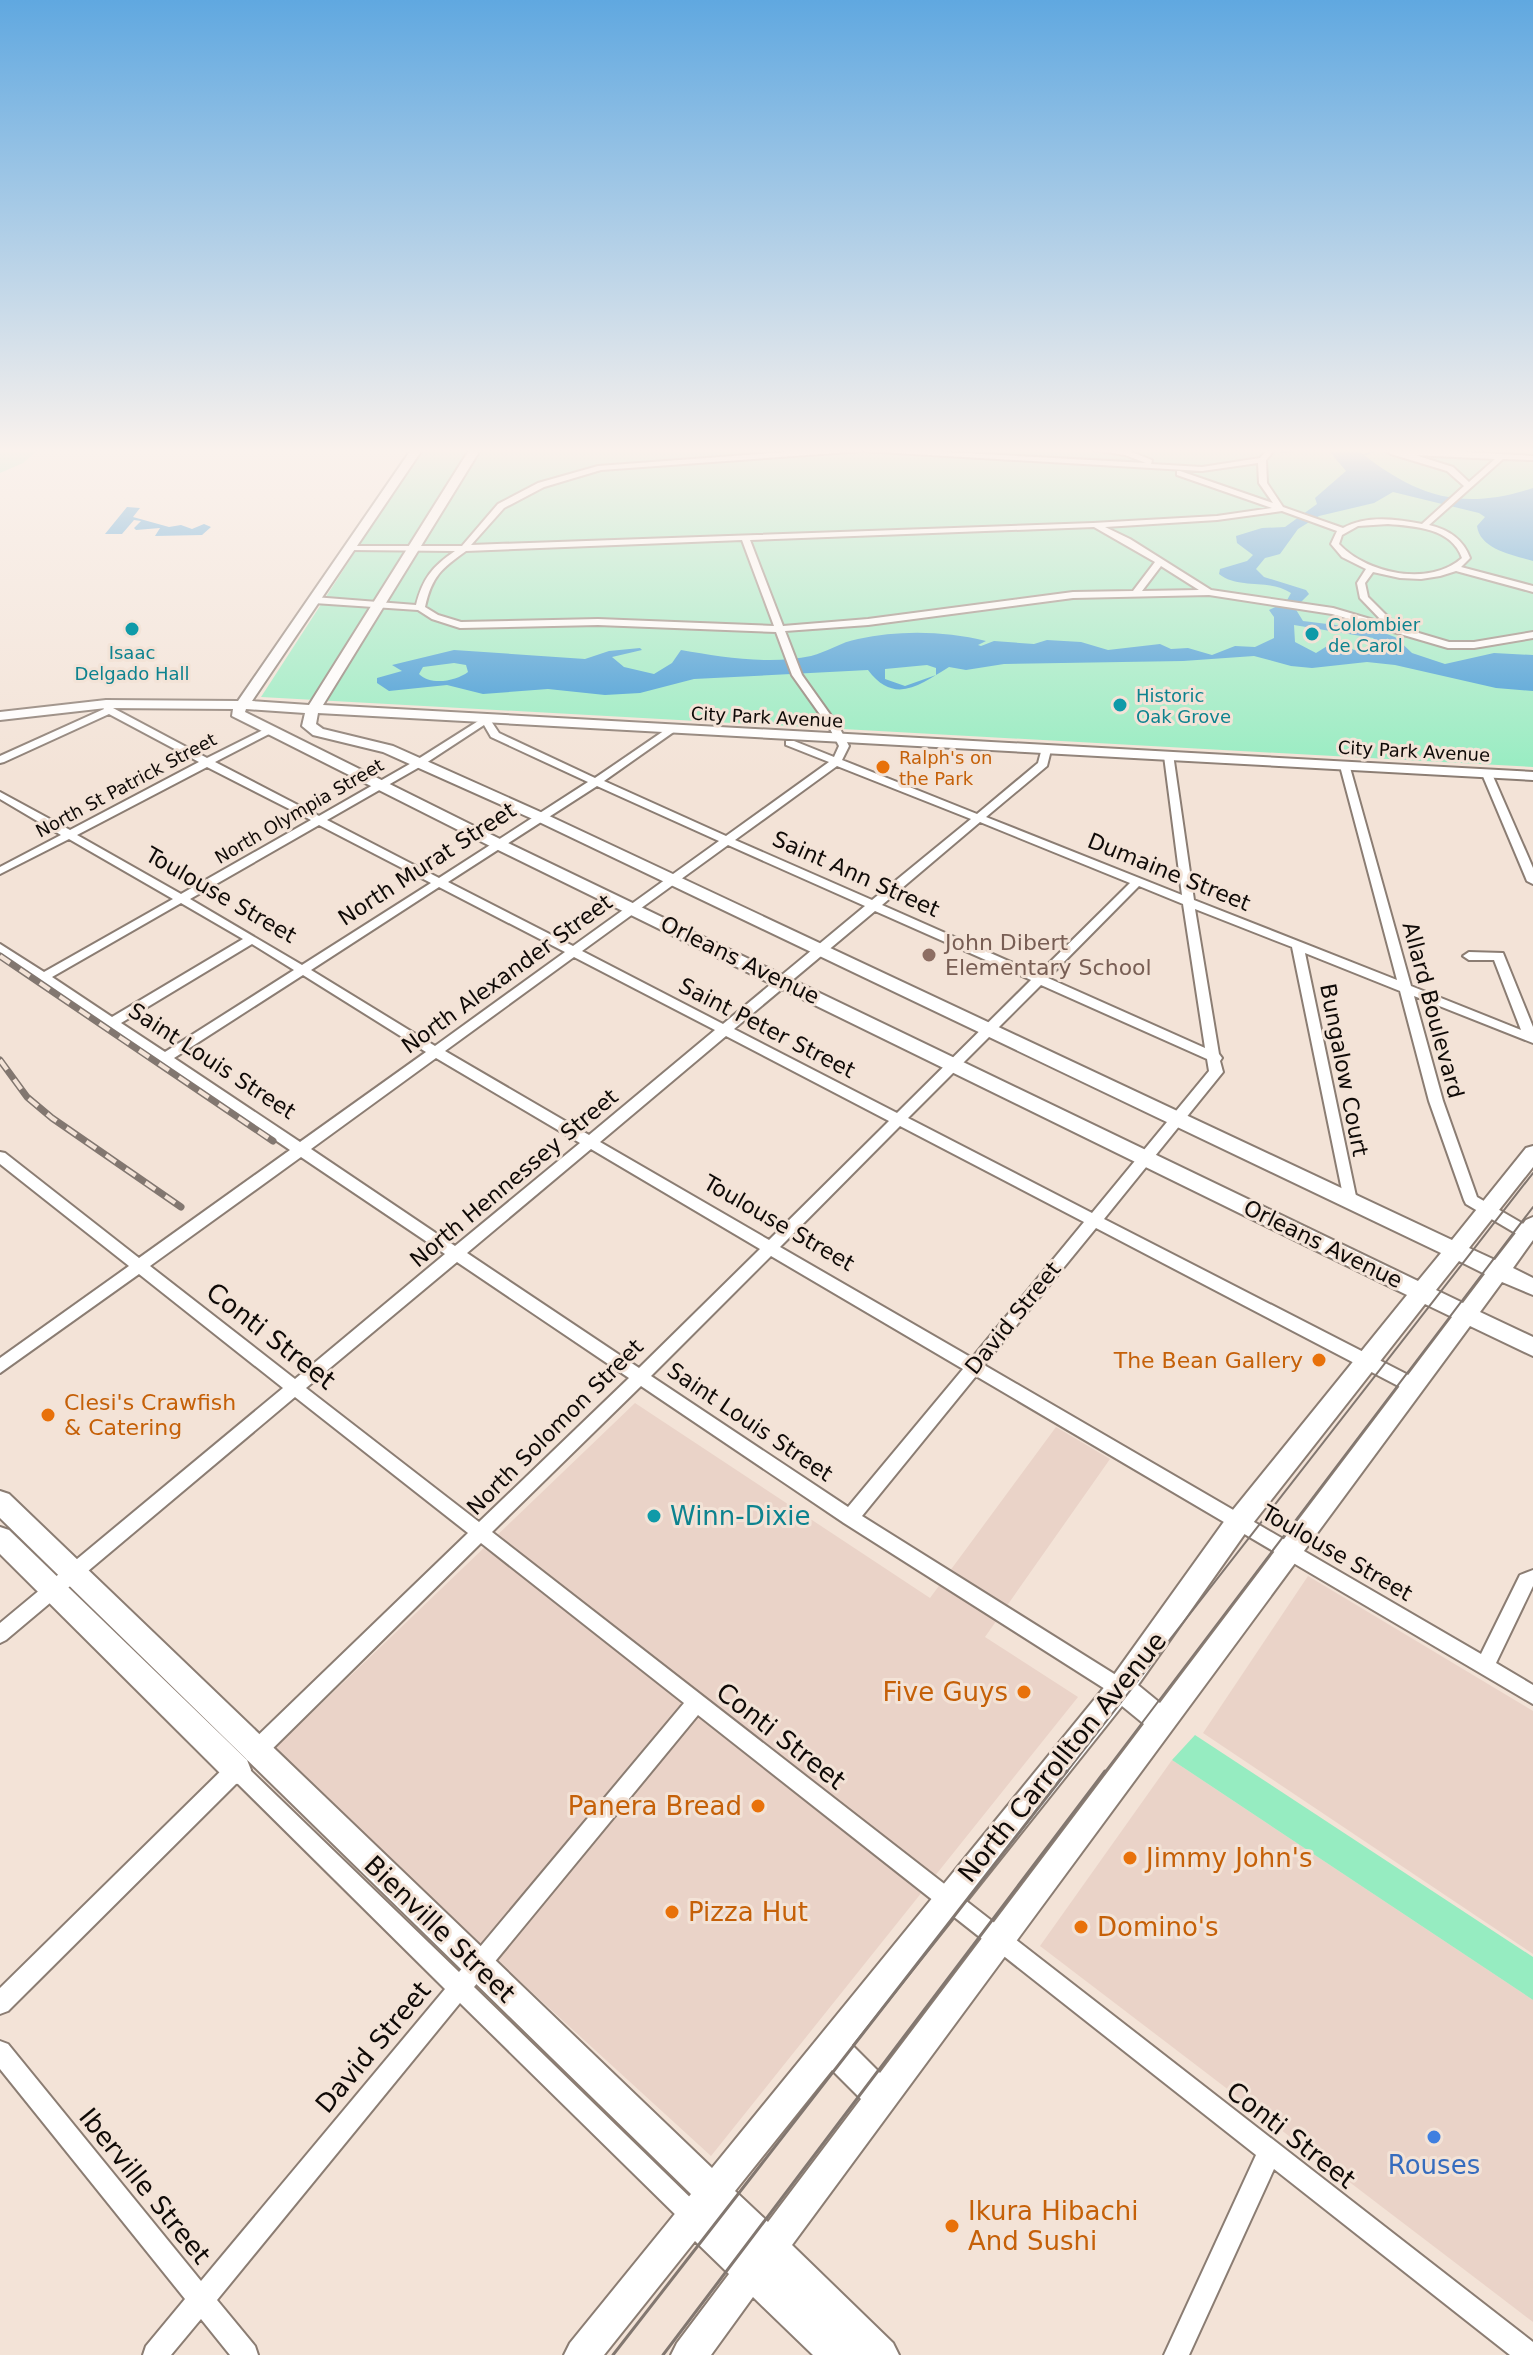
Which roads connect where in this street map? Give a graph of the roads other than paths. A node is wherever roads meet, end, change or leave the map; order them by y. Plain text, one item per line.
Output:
1 (344, 557) edge
2 (409, 557) edge
3 (453, 557) edge
4 (752, 557) edge
5 (1151, 557) edge
6 (1352, 557) edge
7 (1464, 557) edge
8 (1159, 562) junction
9 (1461, 565) junction
10 (1371, 568) junction
11 (1533, 580) edge
12 (1533, 589) edge
13 (1137, 591) junction
14 (1209, 592) junction
15 (314, 600) junction
16 (378, 606) junction
17 (420, 608) junction
18 (779, 629) junction
19 (1400, 631) junction
20 (1533, 635) edge
21 (107, 707) junction
22 (242, 710) junction
23 (311, 713) junction
24 (0, 716) edge
25 (363, 721) junction
26 (0, 724) edge
27 (484, 725) junction
28 (269, 730) junction
29 (667, 733) junction
30 (842, 742) junction
31 (790, 743) junction
32 (388, 749) junction
33 (1046, 754) junction
34 (0, 760) edge
35 (1169, 760) junction
36 (837, 761) junction
37 (208, 763) junction
38 (419, 763) junction
39 (1346, 770) junction
40 (1533, 776) edge
41 (1489, 778) junction
42 (596, 782) junction
43 (1533, 784) edge
44 (379, 785) junction
45 (0, 795) edge
46 (540, 817) junction
47 (981, 817) junction
48 (319, 819) junction
49 (69, 836) junction
50 (730, 840) junction
51 (498, 844) junction
52 (0, 871) edge
53 (440, 881) junction
54 (672, 881) junction
55 (1138, 881) junction
56 (1533, 881) edge
57 (182, 899) junction
58 (1188, 902) junction
59 (875, 906) junction
60 (634, 909) junction
61 (252, 939) junction
62 (1298, 947) junction
63 (0, 948) edge
64 (819, 950) junction
65 (574, 953) junction
66 (1469, 956) dead end
67 (302, 970) junction
68 (44, 977) junction
69 (1041, 977) junction
70 (783, 981) junction
71 (1405, 988) junction
72 (111, 1023) junction
73 (990, 1028) junction
74 (723, 1031) junction
75 (1532, 1039) edge
76 (436, 1052) junction
77 (165, 1058) junction
78 (1216, 1058) junction
79 (953, 1065) junction
80 (898, 1119) junction
81 (1178, 1120) junction
82 (590, 1142) junction
83 (302, 1149) junction
84 (1533, 1153) edge
85 (1146, 1157) junction
86 (1, 1159) edge
87 (1350, 1201) junction
88 (1487, 1210) junction
89 (1094, 1220) junction
90 (1530, 1229) edge
91 (772, 1246) junction
92 (1454, 1250) junction
93 (457, 1254) junction
94 (139, 1265) junction
95 (1499, 1271) junction
96 (1533, 1287) edge
97 (1421, 1292) junction
98 (1466, 1314) junction
99 (1533, 1347) edge
100 (1368, 1361) junction
101 (973, 1366) junction
102 (0, 1367) edge
103 (640, 1377) junction
104 (1412, 1385) junction
105 (296, 1388) junction
106 (0, 1502) edge
107 (850, 1518) junction
108 (1237, 1524) junction
109 (480, 1535) junction
110 (0, 1538) edge
111 (1288, 1552) junction
112 (1533, 1578) edge
113 (63, 1582) junction
114 (0, 1634) edge
115 (1484, 1667) junction
116 (1120, 1688) junction
117 (1533, 1695) edge
118 (696, 1703) junction
119 (1161, 1720) junction
120 (246, 1760) junction
121 (949, 1899) junction
122 (999, 1940) junction
123 (468, 1976) junction
124 (0, 2003) edge
125 (830, 2046) junction
126 (0, 2052) edge
127 (882, 2097) junction
128 (1270, 2151) junction
129 (702, 2204) junction
130 (762, 2261) junction
131 (201, 2299) junction
132 (155, 2355) edge
133 (246, 2355) edge
134 (582, 2355) edge
135 (689, 2355) edge
136 (838, 2355) edge
137 (881, 2355) edge
138 (1176, 2355) edge
139 (1530, 2355) edge

1 - 15 street
2 - 16 street
3 - 17 street
4 - 18 street
5 - 8 street
6 - 10 street
7 - 9 street
8 - 13 street
8 - 14 street
9 - 10 street
9 - 11 street
9 - 12 street
10 - 19 street
13 - 14 street
13 - 18 street
14 - 19 street
15 - 16 street
15 - 22 street
16 - 17 street
16 - 23 street
17 - 18 street
18 - 30 street
19 - 20 street
21 - 22 street, City Park Avenue
21 - 24 street, City Park Avenue
21 - 26 street, City Park Avenue
21 - 34 street
21 - 37 street, Saint Peter Street
22 - 23 street, City Park Avenue
22 - 28 street, Orleans Avenue
23 - 25 street, City Park Avenue
23 - 27 street, City Park Avenue
23 - 32 street, Orleans Avenue
25 - 27 street, City Park Avenue
25 - 32 street
27 - 29 street, City Park Avenue
27 - 38 street, North Olympia Street
27 - 42 street, Saint Ann Street
28 - 37 street, North St Patrick Street
28 - 44 street, Orleans Avenue
29 - 30 street, City Park Avenue
29 - 31 street, City Park Avenue
29 - 42 street, North Murat Street
30 - 31 street, City Park Avenue
30 - 33 street, City Park Avenue
30 - 36 street, North Alexander Street
31 - 36 street, Dumaine Street
32 - 38 street, Orleans Avenue
33 - 35 street, City Park Avenue
33 - 47 street, North Hennessey Street
35 - 39 street, City Park Avenue
35 - 58 street
36 - 47 street, Dumaine Street
36 - 50 street, North Alexander Street
37 - 48 street, Saint Peter Street
37 - 49 street, North St Patrick Street
38 - 44 street, North Olympia Street
38 - 46 street, Orleans Avenue
39 - 41 street, City Park Avenue
39 - 71 street, Allard Boulevard
40 - 41 street, City Park Avenue
41 - 43 street, City Park Avenue
41 - 56 street
42 - 46 street, North Murat Street
42 - 50 street, Saint Ann Street
44 - 48 street, North Olympia Street
44 - 51 street, Orleans Avenue
45 - 49 street, Toulouse Street
46 - 51 street, North Murat Street
46 - 54 street, Orleans Avenue
47 - 55 street, Dumaine Street
47 - 59 street, North Hennessey Street
48 - 53 street, Saint Peter Street
48 - 57 street, North Olympia Street
49 - 52 street, North St Patrick Street
49 - 57 street, Toulouse Street
50 - 54 street, North Alexander Street
50 - 59 street, Saint Ann Street
51 - 53 street, North Murat Street
51 - 60 street, Orleans Avenue
53 - 65 street, Saint Peter Street
53 - 67 street, North Murat Street
54 - 60 street, North Alexander Street
54 - 64 street, Orleans Avenue
55 - 58 street, Dumaine Street
55 - 69 street, North Solomon Street
57 - 61 street, Toulouse Street
57 - 68 street, North Olympia Street
58 - 62 street, Dumaine Street
58 - 78 street
59 - 64 street, North Hennessey Street
59 - 69 street, Saint Ann Street
60 - 65 street, North Alexander Street
60 - 70 street, Orleans Avenue
61 - 67 street, Toulouse Street
61 - 72 street
62 - 71 street, Dumaine Street
62 - 87 street, Bungalow Court
63 - 68 street, Saint Louis Street
64 - 70 street, North Hennessey Street
64 - 73 street, Orleans Avenue
65 - 74 street, Saint Peter Street
65 - 76 street, North Alexander Street
66 - 75 street
67 - 76 street, Toulouse Street
67 - 77 street, North Murat Street
68 - 72 street, Saint Louis Street
69 - 73 street, North Solomon Street
69 - 78 street, Saint Ann Street
70 - 74 street, North Hennessey Street
70 - 79 street, Orleans Avenue
71 - 75 street, Dumaine Street
71 - 88 street, Allard Boulevard
72 - 77 street, Saint Louis Street
73 - 79 street, North Solomon Street
73 - 81 street, Orleans Avenue
74 - 80 street, Saint Peter Street
74 - 82 street, North Hennessey Street
76 - 82 street, Toulouse Street
76 - 83 street, North Alexander Street
77 - 83 street, Saint Louis Street
78 - 81 street, David Street
79 - 80 street, North Solomon Street
79 - 85 street, Orleans Avenue
80 - 89 street, Saint Peter Street
80 - 91 street, North Solomon Street
81 - 85 street, David Street
81 - 87 street, Orleans Avenue
82 - 91 street, Toulouse Street
82 - 93 street, North Hennessey Street
83 - 93 street, Saint Louis Street
83 - 94 street, North Alexander Street
84 - 88 street, North Carrollton Avenue
85 - 89 street, David Street
85 - 97 street, Orleans Avenue
86 - 94 street, Conti Street
87 - 92 street, Orleans Avenue
88 - 90 street, Allard Boulevard
88 - 92 street, North Carrollton Avenue
89 - 100 street, Saint Peter Street
89 - 101 street, David Street
90 - 95 street
91 - 101 street, Toulouse Street
91 - 103 street, North Solomon Street
92 - 95 street, Orleans Avenue
92 - 97 street, North Carrollton Avenue
93 - 103 street, Saint Louis Street
93 - 105 street, North Hennessey Street
94 - 102 street, North Alexander Street
94 - 105 street, Conti Street
95 - 96 street, Orleans Avenue
95 - 98 street
97 - 98 street, Orleans Avenue
97 - 100 street, North Carrollton Avenue
98 - 99 street, Orleans Avenue
98 - 104 street
100 - 104 street, Saint Peter Street
100 - 108 street, North Carrollton Avenue
101 - 107 street, David Street
101 - 108 street, Toulouse Street
103 - 107 street, Saint Louis Street
103 - 109 street, North Solomon Street
104 - 111 street
105 - 109 street, Conti Street
105 - 113 street, North Hennessey Street
106 - 113 street, Bienville Street
107 - 116 street, Saint Louis Street
108 - 111 street, Toulouse Street
108 - 116 street, North Carrollton Avenue
109 - 118 street, Conti Street
109 - 120 street, North Solomon Street
110 - 113 street, Bienville Street
111 - 115 street, Toulouse Street
111 - 119 street
112 - 115 street
113 - 114 street, North Hennessey Street
113 - 120 street, Bienville Street
115 - 117 street, Toulouse Street
116 - 119 street
116 - 121 street, North Carrollton Avenue
118 - 121 street, Conti Street
118 - 123 street, David Street
119 - 122 street
120 - 123 street, Bienville Street
120 - 124 street, North Solomon Street
121 - 122 street, Conti Street
121 - 125 street, North Carrollton Avenue
122 - 127 street
122 - 128 street, Conti Street
123 - 129 street, Bienville Street
123 - 131 street, David Street
125 - 127 street
125 - 129 street, North Carrollton Avenue
126 - 131 street, Iberville Street
127 - 130 street
128 - 138 street
128 - 139 street, Conti Street
129 - 130 street, Bienville Street
129 - 134 street, North Carrollton Avenue
130 - 135 street
130 - 136 street, Bienville Street
130 - 137 street, Bienville Street
131 - 132 street, David Street
131 - 133 street, Iberville Street

